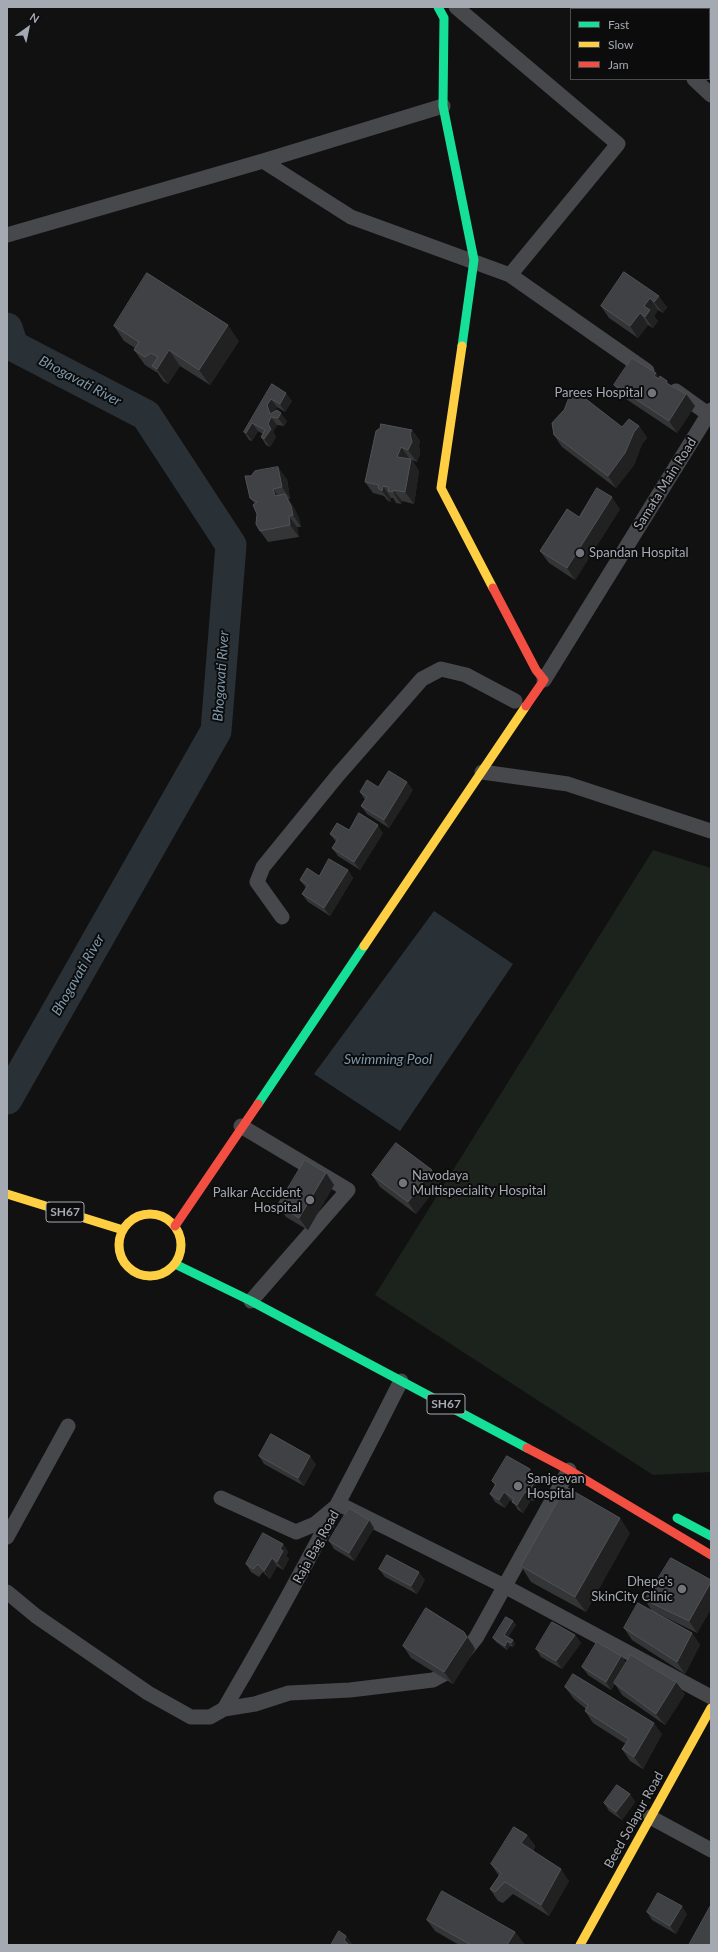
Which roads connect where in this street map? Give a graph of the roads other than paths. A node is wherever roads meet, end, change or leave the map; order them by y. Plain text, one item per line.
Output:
1 (438, 7) edge
2 (456, 7) edge
3 (695, 80) edge
4 (711, 95) edge
5 (443, 106) junction
6 (263, 161) junction
7 (7, 235) edge
8 (474, 260) junction
9 (510, 275) junction
10 (710, 412) edge
11 (538, 676) junction
12 (515, 702) dead end
13 (482, 772) junction
14 (711, 831) edge
15 (282, 917) dead end
16 (241, 1126) junction
17 (7, 1194) edge
18 (175, 1226) junction
19 (123, 1230) junction
20 (186, 1259) junction
21 (175, 1264) junction
22 (253, 1299) junction
23 (401, 1381) junction
24 (68, 1426) dead end
25 (569, 1470) junction
26 (599, 1477) dead end
27 (221, 1498) dead end
28 (339, 1504) junction
29 (669, 1514) dead end
30 (711, 1536) edge
31 (7, 1537) edge
32 (711, 1554) edge
33 (506, 1587) junction
34 (7, 1592) edge
35 (711, 1697) edge
36 (711, 1708) edge
37 (224, 1709) junction
38 (650, 1817) junction
39 (711, 1850) edge
40 (580, 1945) edge

1 - 5 main road
2 - 9 street
3 - 4 street
5 - 6 street
5 - 8 main road
6 - 7 street
6 - 8 street
8 - 9 street
8 - 11 main road
9 - 10 street
10 - 11 street, Samata Main Road
11 - 13 main road
12 - 15 street
13 - 14 street
13 - 16 main road
16 - 18 main road
16 - 22 street
17 - 19 main road, SH67
18 - 19 main road
18 - 20 main road
19 - 21 main road
20 - 21 main road
20 - 22 main road
21 - 22 main road, SH67
22 - 23 main road, SH67
22 - 26 main road
23 - 25 main road, SH67
23 - 28 street, Raja Bag Road
24 - 31 street
25 - 32 main road, SH67
25 - 33 street
27 - 28 street
28 - 33 street
28 - 37 street, Raja Bag Road
29 - 30 main road
33 - 35 street
33 - 37 street
34 - 37 street
36 - 38 main road, Beed Solapur Road
38 - 39 street
38 - 40 main road, Beed Solapur Road

